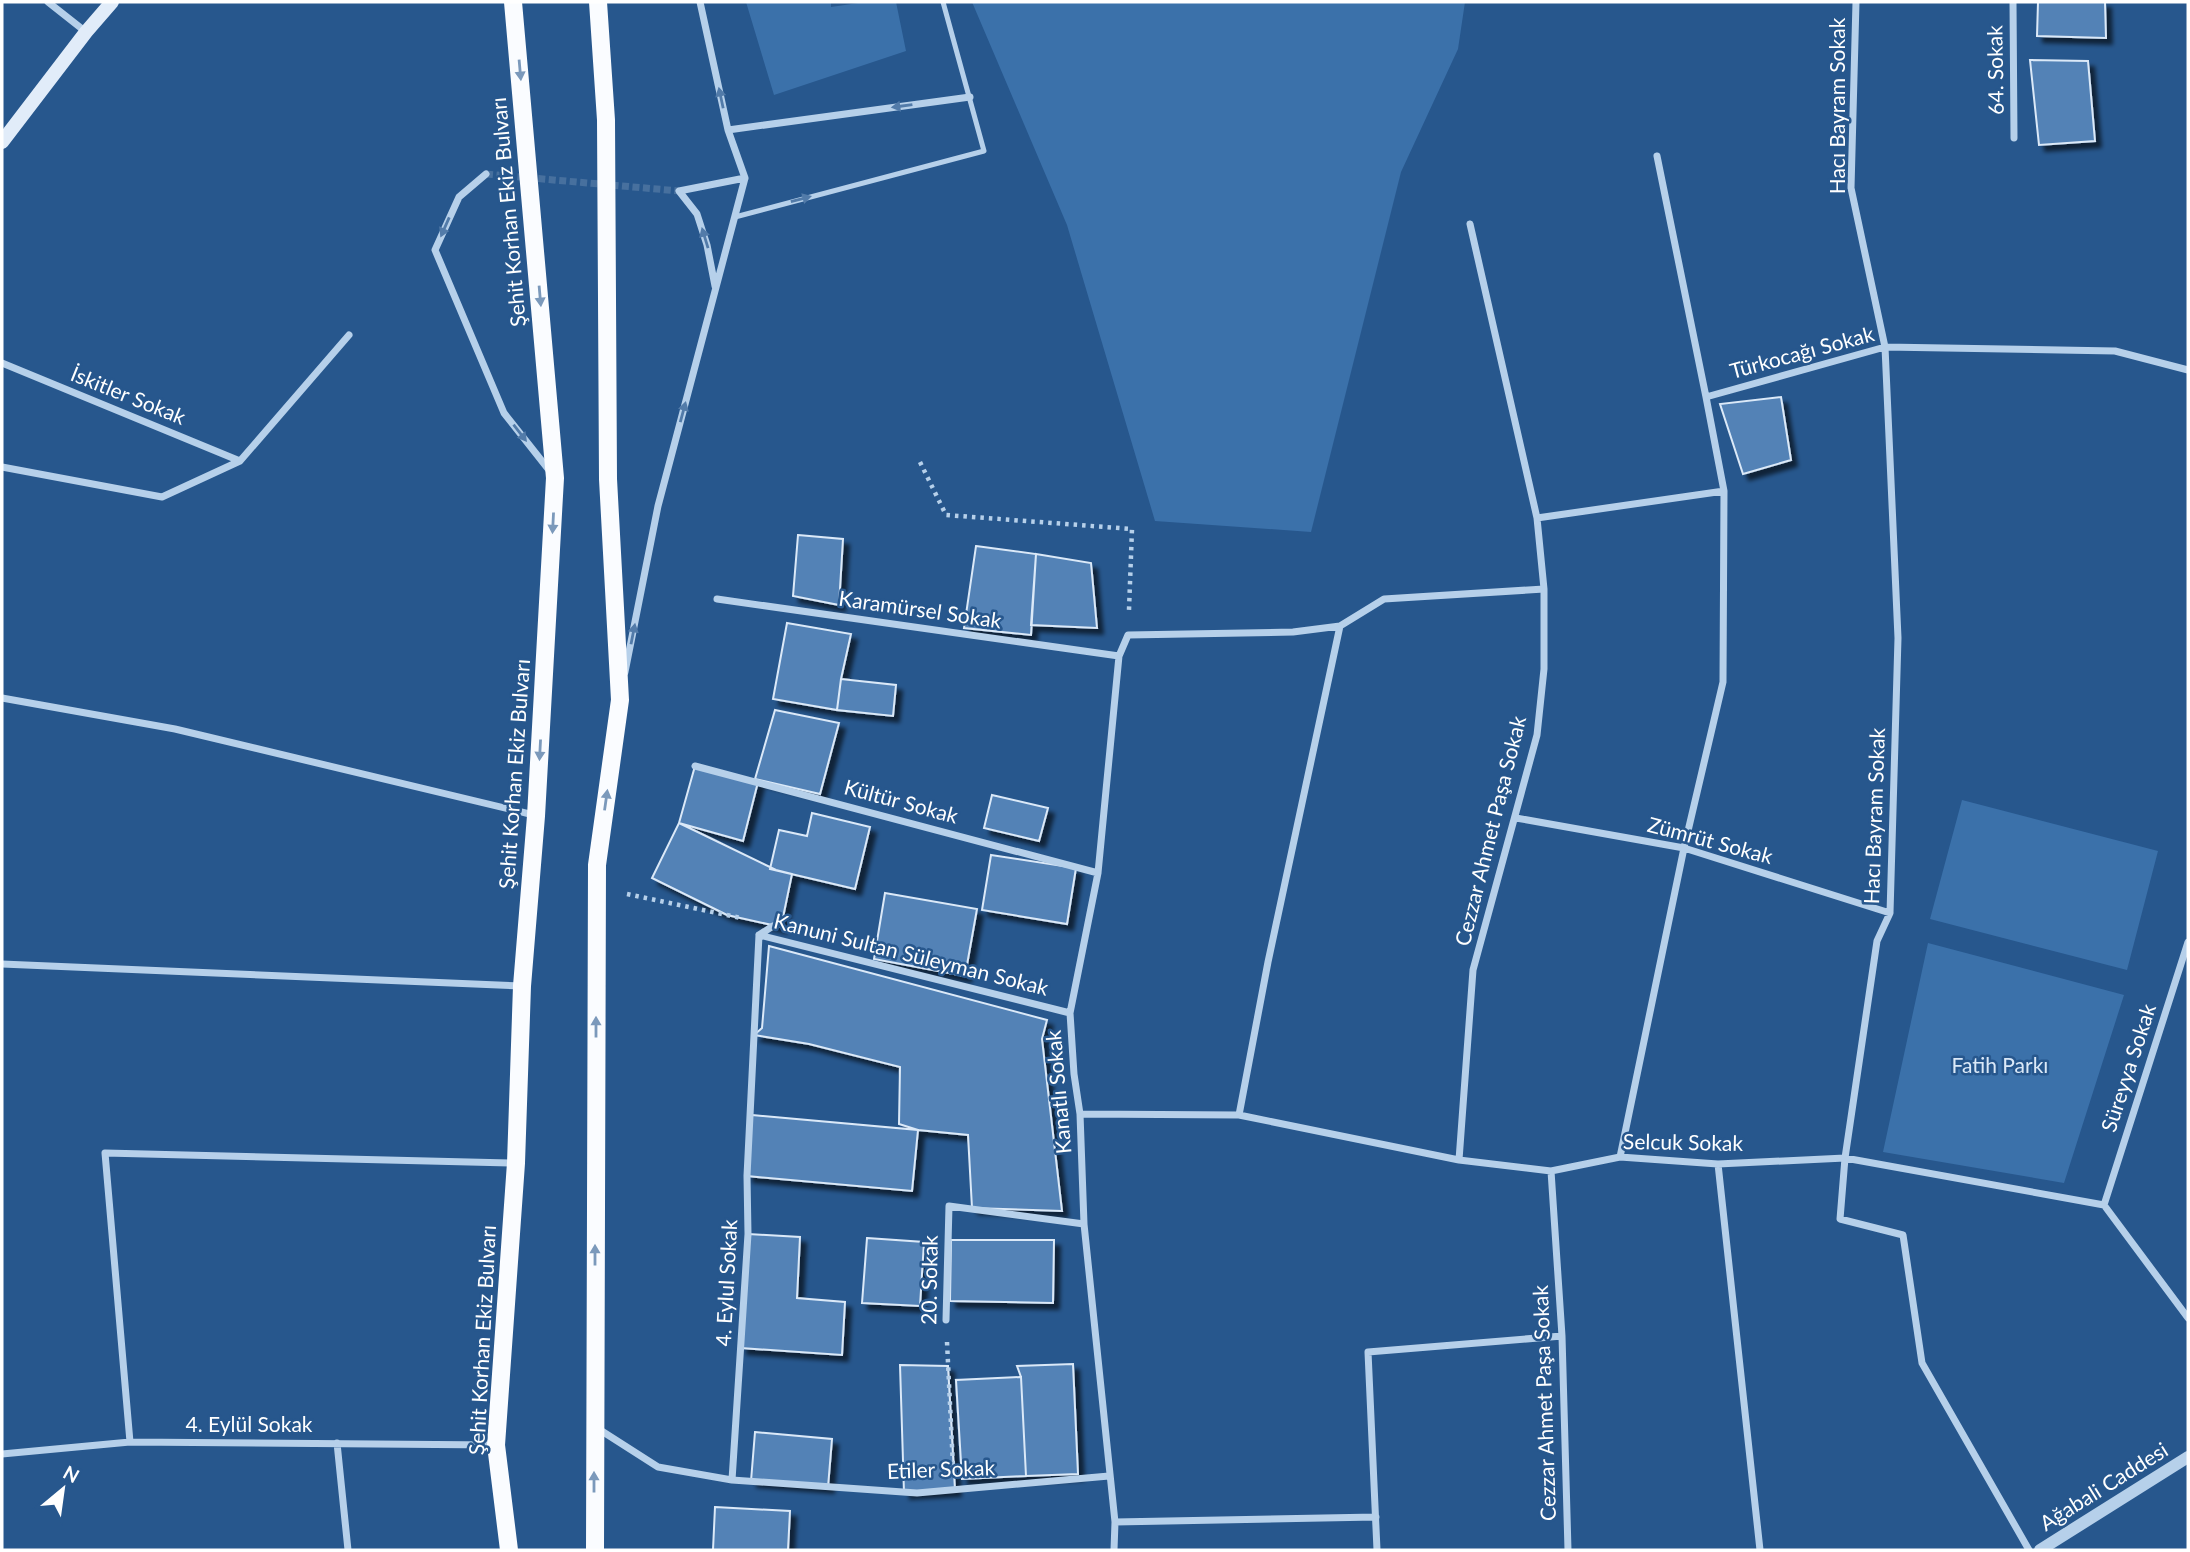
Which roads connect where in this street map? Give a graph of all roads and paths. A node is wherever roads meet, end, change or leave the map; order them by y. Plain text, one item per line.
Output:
1 (48, 2) edge
2 (112, 2) edge
3 (513, 2) edge
4 (598, 2) edge
5 (700, 2) edge
6 (943, 2) edge
7 (1856, 2) edge
8 (2013, 2) edge
9 (86, 32) junction
10 (970, 97) junction
11 (728, 130) junction
12 (2014, 138) dead end
13 (2, 142) edge
14 (1657, 156) dead end
15 (486, 174) tunnel mouth
16 (746, 178) junction
17 (735, 216) junction
18 (1470, 224) dead end
19 (716, 291) junction
20 (349, 335) dead end
21 (1885, 347) junction
22 (2, 363) edge
23 (2188, 370) edge
24 (1706, 397) junction
25 (240, 461) junction
26 (920, 462) dead end
27 (2, 467) edge
28 (555, 478) junction
29 (1724, 491) junction
30 (1537, 518) junction
31 (1544, 589) junction
32 (717, 598) dead end
33 (1340, 626) junction
34 (1128, 635) junction
35 (1119, 656) junction
36 (2, 698) edge
37 (620, 701) junction
38 (695, 766) dead end
39 (536, 816) junction
40 (1516, 818) junction
41 (1684, 848) junction
42 (1098, 873) junction
43 (597, 888) junction
44 (1891, 913) junction
45 (773, 926) joint
46 (759, 935) junction
47 (2188, 942) edge
48 (2, 964) edge
49 (522, 986) junction
50 (1070, 1013) junction
51 (1080, 1114) junction
52 (1239, 1115) junction
53 (1619, 1157) junction
54 (1845, 1158) junction
55 (1459, 1160) junction
56 (516, 1163) junction
57 (1718, 1164) junction
58 (1551, 1171) junction
59 (2104, 1205) junction
60 (1084, 1224) junction
61 (2188, 1318) edge
62 (946, 1320) joint
63 (1562, 1336) junction
64 (594, 1425) junction
65 (130, 1442) junction
66 (337, 1443) junction
67 (496, 1445) junction
68 (2, 1454) edge
69 (2188, 1457) edge
70 (1109, 1476) junction
71 (732, 1480) junction
72 (955, 1490) junction
73 (1376, 1517) junction
74 (1115, 1522) junction
75 (348, 1550) edge
76 (509, 1550) edge
77 (594, 1550) edge
78 (1114, 1550) edge
79 (1377, 1550) edge
80 (1568, 1550) edge
81 (1760, 1550) edge
82 (2029, 1550) edge
83 (2040, 1550) edge

1 - 9 street
2 - 9 main road
3 -> 28 main road, Şehit Korhan Ekiz Bulvarı
4 - 37 main road
11 -> 5 street
6 - 10 lane
7 - 21 street, Hacı Bayram Sokak
8 - 12 street, 64. Sokak
9 - 13 main road
10 -> 11 street
17 -> 10 lane
11 - 16 street
14 - 24 street
15 -> 28 street
16 - 17 street
19 -> 16 street
17 - 19 street
18 - 30 street, Cezzar Ahmet Paşa Sokak
37 -> 19 street
20 - 25 street
21 - 23 street, Türkocağı Sokak
21 - 24 street, Türkocağı Sokak
21 - 44 street, Hacı Bayram Sokak
22 - 25 street, İskitler Sokak
24 - 29 street, Türkocağı Sokak
25 - 27 street
26 - 34 path
28 -> 39 main road, Şehit Korhan Ekiz Bulvarı
29 - 30 street
29 - 41 street, Türkocağı Sokak
30 - 31 street, Cezzar Ahmet Paşa Sokak
31 - 33 street
31 - 40 street, Cezzar Ahmet Paşa Sokak
32 - 35 street, Karamürsel Sokak
33 - 34 street
33 - 52 street
34 - 35 street, Kanatlı Sokak
35 - 42 street, Kanatlı Sokak
36 - 39 street
43 -> 37 main road
38 - 42 street, Kültür Sokak
39 - 49 main road, Şehit Korhan Ekiz Bulvarı
40 - 41 street, Zümrüt Sokak
40 - 55 street, Cezzar Ahmet Paşa Sokak
41 - 44 street, Zümrüt Sokak
41 - 53 street, Türkocağı Sokak
42 - 50 street, Kanatlı Sokak
43 - 45 path
64 -> 43 main road
44 - 54 street, Hacı Bayram Sokak
45 - 46 street, Kanuni Sultan Süleyman Sokak
46 - 50 street, Kanuni Sultan Süleyman Sokak
46 - 71 street, 4. Eylul Sokak
47 - 59 street, Süreyya Sokak
48 - 49 street
49 - 56 main road, Şehit Korhan Ekiz Bulvarı
50 - 51 street, Kanatlı Sokak
51 - 52 street, Selcuk Sokak
51 - 60 street, Kanatlı Sokak
52 - 55 street, Selcuk Sokak
53 - 57 street, Selcuk Sokak
53 - 58 street, Selcuk Sokak
54 - 57 street, Selcuk Sokak
54 - 59 street, Selcuk Sokak
54 - 82 street, Hacı Bayram Sokak
55 - 58 street, Selcuk Sokak
56 - 65 street
56 - 67 main road, Şehit Korhan Ekiz Bulvarı
57 - 81 street
58 - 63 street, Cezzar Ahmet Paşa Sokak
59 - 61 street
60 - 62 street, 20. Sokak
60 - 70 street, Kanatlı Sokak
62 - 72 path, 20. Sokak
63 - 73 street
63 - 80 street, Cezzar Ahmet Paşa Sokak
64 - 71 street
77 -> 64 main road
65 - 66 street, 4. Eylül Sokak
65 - 68 street, 4. Eylül Sokak
66 - 67 street, 4. Eylül Sokak
66 - 75 street
67 - 76 main road, Şehit Korhan Ekiz Bulvarı
69 - 83 street, Ağabali Caddesi
70 - 72 street, Etiler Sokak
70 - 74 street, Kanatlı Sokak
71 - 72 street, Etiler Sokak
73 - 74 street
73 - 79 street
74 - 78 street, Kanatlı Sokak

